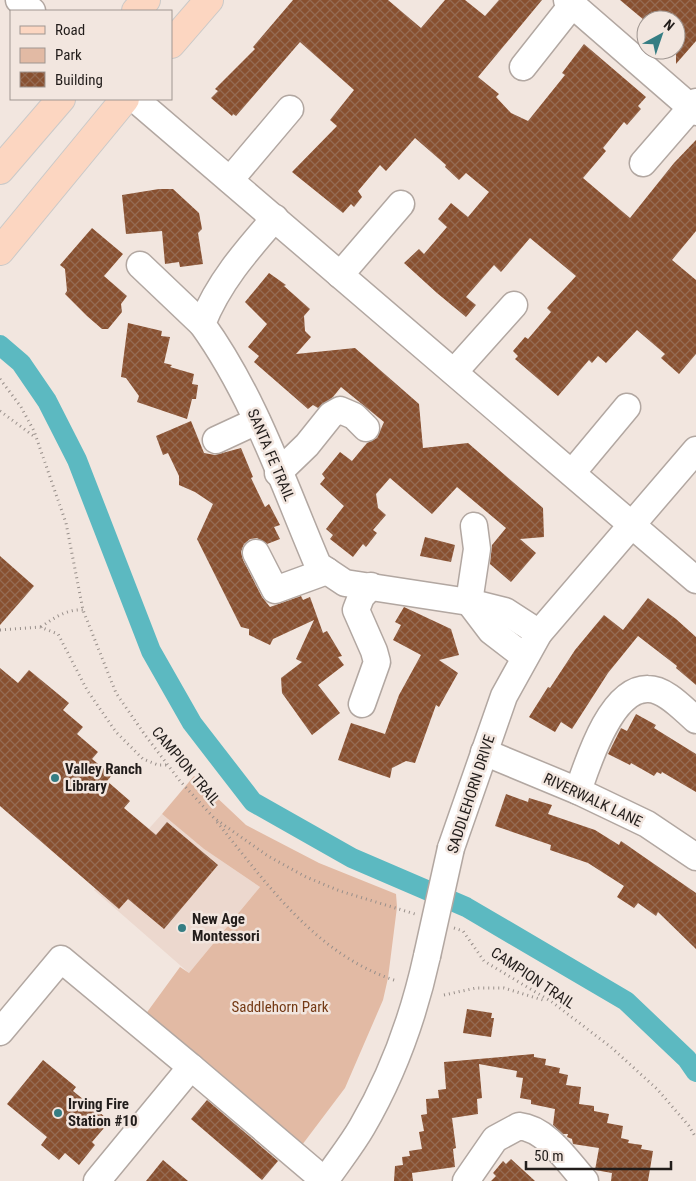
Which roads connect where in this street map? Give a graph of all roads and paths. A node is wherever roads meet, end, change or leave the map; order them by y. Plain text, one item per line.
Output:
1 (19, 0) edge
2 (146, 0) edge
3 (209, 0) edge
4 (569, 2) edge
5 (31, 10) edge
6 (137, 10) edge
7 (172, 43) edge
8 (523, 67) dead end
9 (60, 100) edge
10 (124, 100) edge
11 (136, 100) edge
12 (694, 107) edge
13 (290, 108) dead end
14 (642, 163) dead end
15 (0, 170) edge
16 (230, 180) junction
17 (401, 204) dead end
18 (275, 218) junction
19 (0, 251) edge
20 (140, 265) dead end
21 (340, 274) junction
22 (514, 305) dead end
23 (202, 324) junction
24 (454, 372) junction
25 (0, 380) edge
26 (626, 408) dead end
27 (0, 411) edge
28 (257, 421) junction
29 (366, 428) dead end
30 (35, 437) junction
31 (216, 440) dead end
32 (696, 450) edge
33 (278, 473) junction
34 (572, 473) junction
35 (632, 525) junction
36 (474, 526) dead end
37 (256, 553) dead end
38 (327, 571) junction
39 (696, 580) edge
40 (371, 586) junction
41 (470, 602) junction
42 (83, 610) junction
43 (40, 627) junction
44 (0, 630) edge
45 (539, 633) junction
46 (525, 657) junction
47 (362, 704) dead end
48 (696, 720) edge
49 (484, 752) junction
50 (169, 765) junction
51 (578, 791) junction
52 (214, 818) junction
53 (696, 857) edge
54 (422, 916) dead end
55 (446, 926) dead end
56 (397, 981) dead end
57 (444, 995) dead end
58 (552, 1002) junction
59 (0, 1032) edge
60 (191, 1068) junction
61 (696, 1138) edge
62 (97, 1181) edge
63 (325, 1181) edge
64 (466, 1181) edge
65 (585, 1181) edge

1 - 5 street
2 - 6 main road
3 - 7 main road
4 - 8 street
4 - 12 street
9 - 15 main road
10 - 19 main road
11 - 16 street
12 - 14 street
13 - 16 street
16 - 18 street
17 - 21 street
18 - 21 street
18 - 23 street
20 - 23 street, SANTA FE TRAIL
21 - 24 street
22 - 24 street
23 - 28 street, SANTA FE TRAIL
24 - 34 street
25 - 30 path, CAMPION TRAIL
26 - 34 street
27 - 30 path
28 - 31 street
28 - 33 street, SANTA FE TRAIL
29 - 33 street
30 - 42 path, CAMPION TRAIL
32 - 35 street, SADDLEHORN DRIVE
33 - 38 street, SANTA FE TRAIL
34 - 35 street
35 - 39 street
35 - 45 street, SADDLEHORN DRIVE
36 - 41 street
37 - 38 street
38 - 40 street, SANTA FE TRAIL
40 - 41 street, SANTA FE TRAIL
40 - 47 street
41 - 45 street, SANTA FE TRAIL
41 - 46 street
42 - 43 path
42 - 50 path, CAMPION TRAIL
43 - 44 path
43 - 50 path
45 - 46 street, SADDLEHORN DRIVE
46 - 49 street, SADDLEHORN DRIVE
48 - 51 street
49 - 51 street, RIVERWALK LANE
49 - 63 street, SADDLEHORN DRIVE, bridge
50 - 52 path, CAMPION TRAIL
51 - 53 street, RIVERWALK LANE
52 - 54 path, CAMPION TRAIL
52 - 56 path
55 - 58 path, CAMPION TRAIL
57 - 58 path
58 - 61 path, CAMPION TRAIL
59 - 60 street
60 - 62 street
60 - 63 street
64 - 65 street

